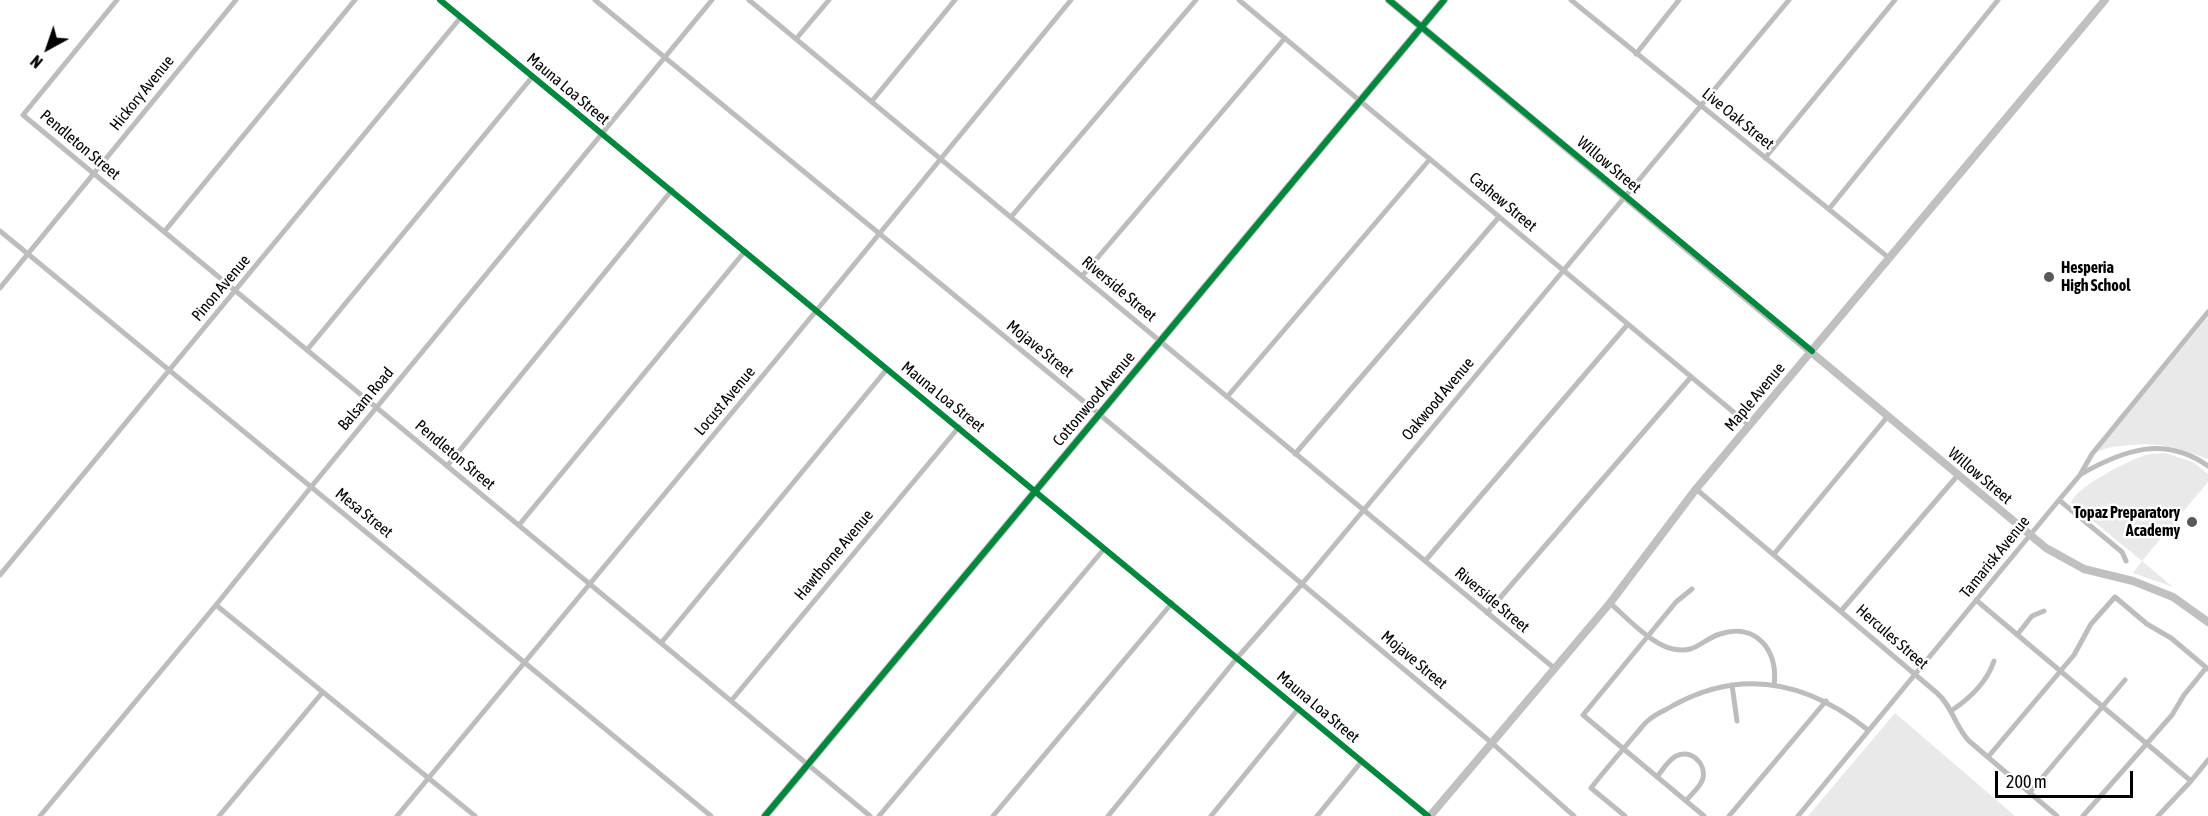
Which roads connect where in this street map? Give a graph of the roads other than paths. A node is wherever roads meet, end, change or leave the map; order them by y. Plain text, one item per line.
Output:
1 (117, 0) edge
2 (236, 0) edge
3 (355, 0) edge
4 (440, 0) edge
5 (595, 0) edge
6 (712, 0) edge
7 (749, 0) edge
8 (829, 0) edge
9 (955, 0) edge
10 (1071, 0) edge
11 (1196, 0) edge
12 (1239, 0) edge
13 (1389, 0) edge
14 (1444, 0) edge
15 (1571, 0) edge
16 (1679, 0) edge
17 (1789, 0) edge
18 (1895, 0) edge
19 (1998, 0) edge
20 (2105, 0) edge
21 (461, 17) junction
22 (1422, 27) junction
23 (1285, 38) junction
24 (796, 39) junction
25 (1636, 54) junction
26 (666, 58) junction
27 (532, 76) junction
28 (872, 101) junction
29 (1360, 101) junction
30 (1701, 106) junction
31 (601, 135) junction
32 (1765, 158) junction
33 (940, 159) junction
34 (1430, 159) junction
35 (93, 173) junction
36 (672, 190) junction
37 (1625, 196) junction
38 (1829, 209) junction
39 (1499, 217) junction
40 (1011, 218) junction
41 (0, 231) edge
42 (165, 232) junction
43 (878, 233) junction
44 (745, 251) junction
45 (28, 254) junction
46 (1888, 258) junction
47 (1562, 270) junction
48 (1082, 276) junction
49 (0, 288) edge
50 (236, 291) junction
51 (815, 312) junction
52 (2208, 312) edge
53 (1628, 324) junction
54 (1160, 341) junction
55 (307, 350) junction
56 (1812, 351) junction
57 (887, 369) junction
58 (170, 370) junction
59 (1691, 377) junction
60 (1227, 397) junction
61 (377, 408) junction
62 (1098, 414) junction
63 (1888, 416) junction
64 (1749, 425) junction
65 (959, 428) junction
66 (1295, 454) junction
67 (447, 466) junction
68 (2208, 466) edge
69 (1958, 475) junction
70 (2080, 475) junction
71 (311, 487) junction
72 (1696, 489) junction
73 (1036, 490) junction
74 (2059, 501) junction
75 (1363, 510) junction
76 (519, 525) junction
77 (2029, 535) junction
78 (1104, 549) junction
79 (1774, 554) junction
80 (1425, 561) junction
81 (2126, 561) dead end
82 (0, 575) edge
83 (590, 584) junction
84 (1302, 584) junction
85 (1692, 589) dead end
86 (1976, 600) junction
87 (1172, 603) junction
88 (1610, 603) junction
89 (216, 605) junction
90 (1841, 611) junction
91 (2044, 611) dead end
92 (1487, 613) junction
93 (2208, 622) edge
94 (2017, 635) junction
95 (1649, 636) junction
96 (661, 643) junction
97 (1237, 658) junction
98 (1994, 661) dead end
99 (525, 663) junction
100 (1554, 668) junction
101 (2207, 669) edge
102 (2061, 671) junction
103 (1916, 675) junction
104 (2125, 681) dead end
105 (1732, 685) junction
106 (1774, 685) junction
107 (322, 693) junction
108 (731, 701) junction
109 (1826, 701) junction
110 (2103, 707) junction
111 (1299, 708) junction
112 (1951, 711) junction
113 (1737, 721) dead end
114 (1868, 730) junction
115 (1492, 743) junction
116 (2147, 745) junction
117 (1623, 749) junction
118 (1988, 757) junction
119 (2208, 760) edge
120 (1362, 761) junction
121 (808, 765) junction
122 (1657, 777) junction
123 (428, 778) junction
124 (2191, 781) junction
125 (2030, 792) junction
126 (1686, 801) junction
127 (40, 816) edge
128 (219, 816) edge
129 (397, 816) edge
130 (476, 816) edge
131 (711, 816) edge
132 (765, 816) edge
133 (870, 816) edge
134 (879, 816) edge
135 (993, 816) edge
136 (1108, 816) edge
137 (1211, 816) edge
138 (1317, 816) edge
139 (1429, 816) edge
140 (1574, 816) edge
141 (1625, 816) edge
142 (1704, 816) edge
143 (1729, 816) edge
144 (1798, 816) edge
145 (2057, 816) edge
146 (2083, 816) edge
147 (2158, 816) edge

1 - 35 street, Pendleton Street
2 - 35 street, Hickory Avenue
3 - 42 street
4 - 21 street, Mauna Loa Street
5 - 26 street, Mojave Street
6 - 26 street, Balsam Road
7 - 24 street, Riverside Street
8 - 24 street
9 - 28 street
10 - 33 street, Locust Avenue
11 - 40 street
12 - 23 street, Cashew Street
13 - 22 street, Willow Street
14 - 22 street, Cottonwood Avenue
15 - 25 street, Live Oak Street
16 - 25 street
17 - 30 street, Oakwood Avenue
18 - 32 street
19 - 38 street
20 - 46 street, Maple Avenue
21 - 27 street, Mauna Loa Street
21 - 50 street, Pinon Avenue
22 - 29 street, Cottonwood Avenue
22 - 37 street, Willow Street
23 - 29 street, Cashew Street
23 - 48 street
24 - 28 street, Riverside Street
25 - 30 street, Live Oak Street
26 - 31 street, Balsam Road
26 - 43 street, Mojave Street
27 - 31 street, Mauna Loa Street
27 - 55 street
28 - 33 street, Riverside Street
29 - 34 street, Cashew Street
29 - 54 street, Cottonwood Avenue
30 - 32 street, Live Oak Street
30 - 37 street, Oakwood Avenue
31 - 36 street, Mauna Loa Street
31 - 61 street, Balsam Road
32 - 38 street, Live Oak Street
33 - 40 street, Riverside Street
33 - 43 street, Locust Avenue
34 - 39 street, Cashew Street
34 - 60 street
35 - 42 street, Pendleton Street
35 - 45 street, Hickory Avenue
36 - 44 street, Mauna Loa Street
36 - 67 street
37 - 47 street, Oakwood Avenue
37 - 56 street, Willow Street
38 - 46 street, Live Oak Street
39 - 47 street, Cashew Street
39 - 66 street
40 - 48 street, Riverside Street
41 - 45 street, Mesa Street
42 - 50 street, Pendleton Street
43 - 51 street, Locust Avenue
43 - 62 street, Mojave Street
44 - 51 street, Mauna Loa Street
44 - 76 street
45 - 49 street, Hickory Avenue
45 - 58 street, Mesa Street
46 - 56 street, Maple Avenue
47 - 53 street, Cashew Street
47 - 75 street, Oakwood Avenue
48 - 54 street, Riverside Street
50 - 55 street, Pendleton Street
50 - 58 street, Pinon Avenue
51 - 57 street, Mauna Loa Street
51 - 83 street, Locust Avenue
52 - 70 street, Tamarisk Avenue
53 - 59 street, Cashew Street
53 - 80 street
54 - 60 street, Riverside Street
54 - 62 street, Cottonwood Avenue
55 - 61 street, Pendleton Street
56 - 63 street, Willow Street
56 - 64 street, Maple Avenue
57 - 65 street, Mauna Loa Street
57 - 96 street
58 - 71 street, Mesa Street
58 - 82 street, Pinon Avenue
59 - 64 street, Cashew Street
59 - 92 street
60 - 66 street, Riverside Street
61 - 67 street, Pendleton Street
61 - 71 street, Balsam Road
62 - 73 street, Cottonwood Avenue
62 - 84 street, Mojave Street
63 - 69 street, Willow Street
63 - 79 street
64 - 72 street, Maple Avenue
65 - 73 street, Mauna Loa Street
65 - 108 street, Hawthorne Avenue
66 - 75 street, Riverside Street
67 - 76 street, Pendleton Street
68 - 70 street
69 - 77 street, Willow Street
69 - 90 street
70 - 74 street, Tamarisk Avenue
71 - 89 street, Balsam Road
71 - 99 street, Mesa Street
72 - 79 street, Hercules Street
72 - 88 street, Maple Avenue
73 - 78 street, Mauna Loa Street
73 - 121 street, Cottonwood Avenue
74 - 77 street, Tamarisk Avenue
74 - 81 street
75 - 80 street, Riverside Street
75 - 84 street, Oakwood Avenue
76 - 83 street, Pendleton Street
77 - 86 street, Tamarisk Avenue
77 - 93 street
78 - 87 street, Mauna Loa Street
78 - 134 street
79 - 90 street, Hercules Street
80 - 92 street, Riverside Street
83 - 96 street, Pendleton Street
83 - 99 street, Locust Avenue
84 - 97 street, Oakwood Avenue
84 - 115 street, Mojave Street
85 - 95 street
86 - 94 street
86 - 103 street, Tamarisk Avenue
87 - 97 street, Mauna Loa Street
87 - 135 street
88 - 95 street
88 - 100 street, Maple Avenue
89 - 107 street
89 - 127 street, Balsam Road
90 - 103 street, Hercules Street
91 - 94 street
92 - 100 street, Riverside Street
94 - 102 street
95 - 106 street
95 - 117 street
96 - 108 street, Pendleton Street
97 - 111 street, Mauna Loa Street
97 - 136 street, Oakwood Avenue
98 - 112 street
99 - 123 street, Locust Avenue
99 - 131 street, Mesa Street
100 - 115 street, Maple Avenue
101 - 102 street
101 - 116 street
102 - 110 street
102 - 118 street
103 - 112 street, Hercules Street
103 - 114 street, Tamarisk Avenue
104 - 110 street
105 - 106 street
105 - 113 street
105 - 117 street
106 - 109 street
107 - 123 street
107 - 128 street
108 - 121 street, Pendleton Street
109 - 114 street
109 - 143 street
110 - 116 street
110 - 125 street
111 - 120 street, Mauna Loa Street
111 - 137 street
112 - 118 street, Hercules Street
114 - 144 street, Tamarisk Avenue
115 - 139 street, Maple Avenue
115 - 140 street, Mojave Street
116 - 124 street
116 - 146 street
117 - 122 street
117 - 141 street
118 - 125 street, Hercules Street
119 - 124 street
120 - 138 street
120 - 139 street, Mauna Loa Street
121 - 132 street, Cottonwood Avenue
121 - 133 street, Pendleton Street
122 - 126 street
122 - 126 street
123 - 129 street, Locust Avenue
123 - 130 street
124 - 147 street
125 - 145 street, Hercules Street
126 - 142 street

